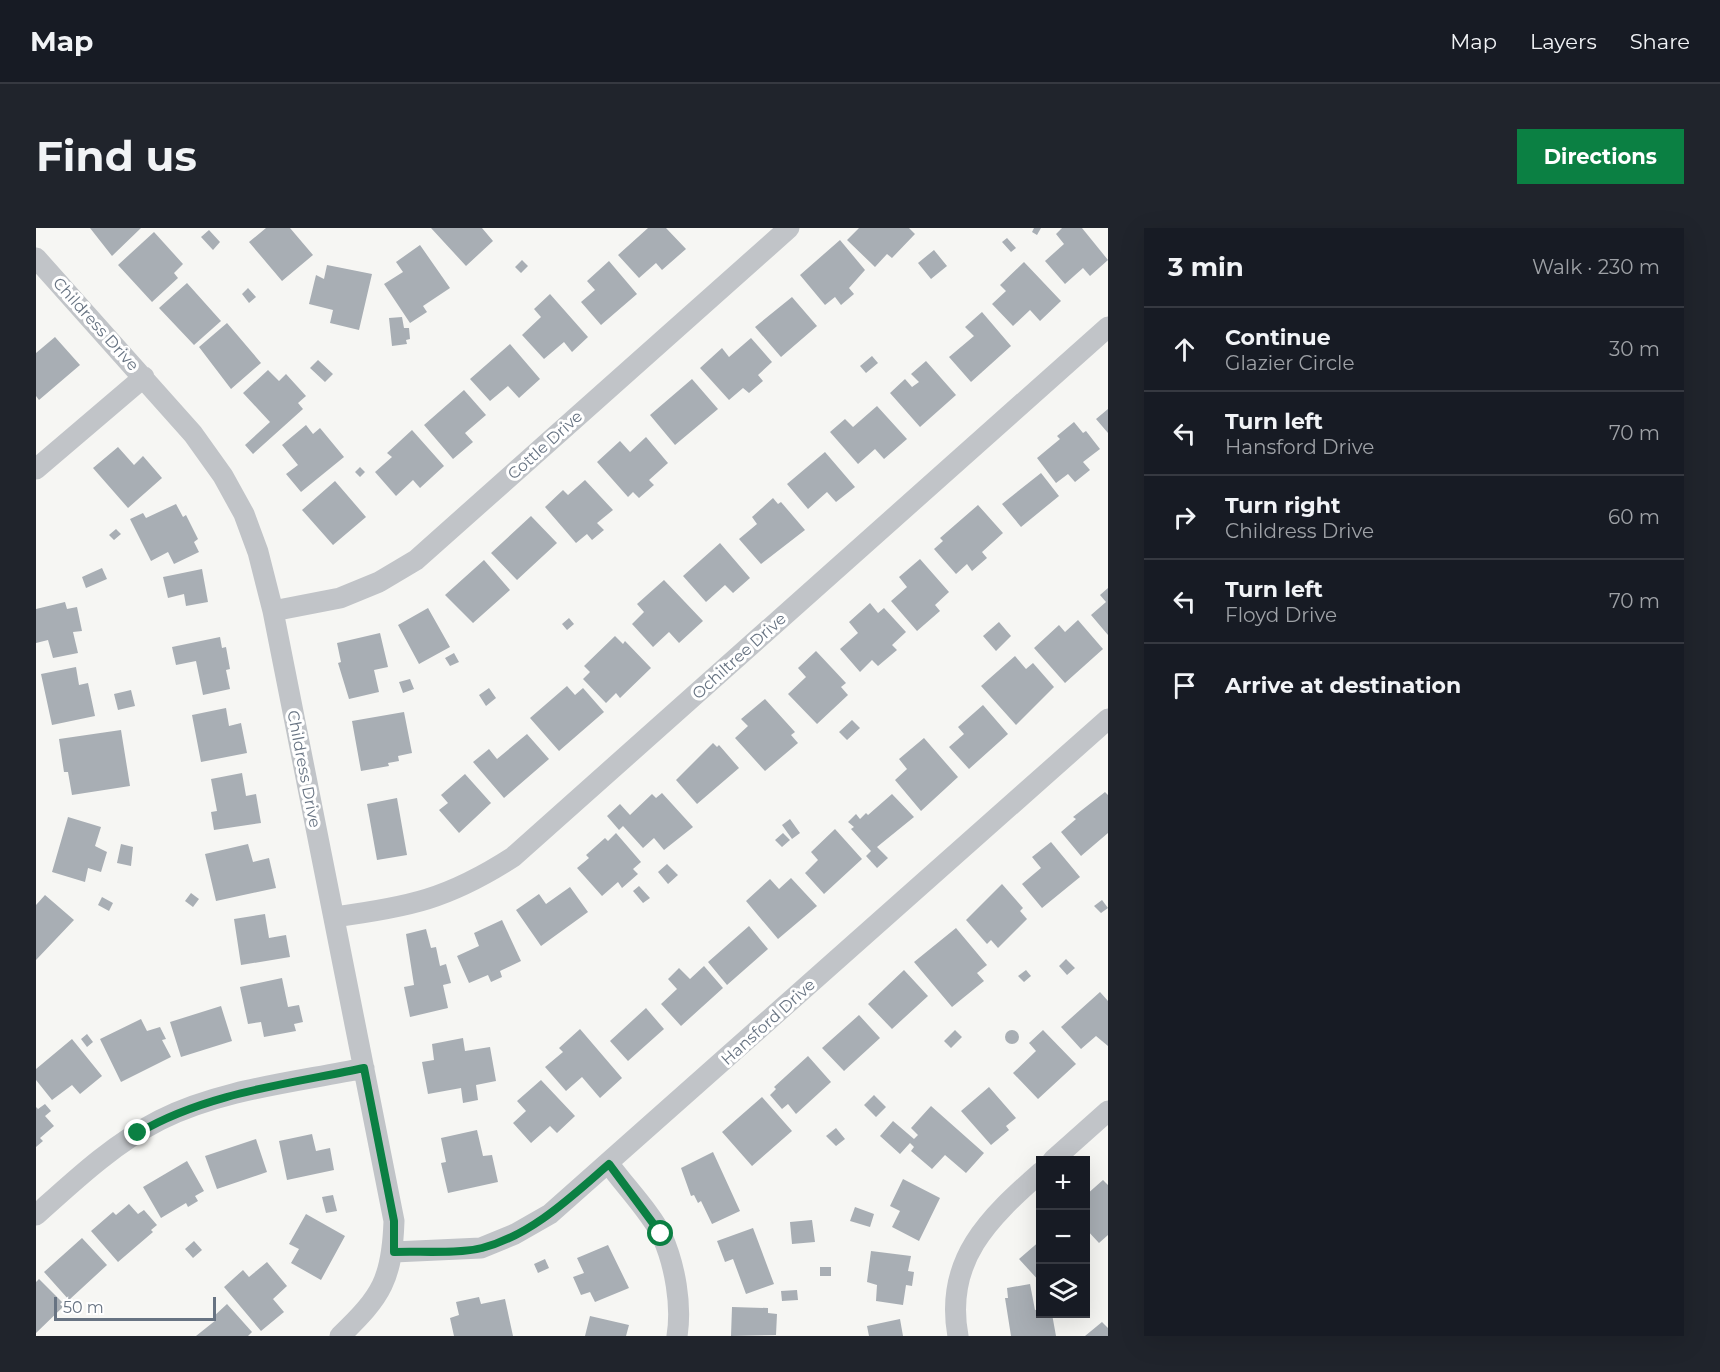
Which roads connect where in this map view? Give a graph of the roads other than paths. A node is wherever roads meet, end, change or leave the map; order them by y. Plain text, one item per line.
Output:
1 (789, 228) edge
2 (36, 258) edge
3 (1108, 327) edge
4 (144, 377) junction
5 (36, 469) edge
6 (273, 611) junction
7 (1108, 719) edge
8 (334, 917) junction
9 (364, 1068) junction
10 (1108, 1111) edge
11 (1058, 1156) edge
12 (609, 1164) junction
13 (1036, 1176) edge
14 (36, 1215) edge
15 (394, 1252) junction
16 (340, 1336) edge
17 (677, 1336) edge
18 (958, 1336) edge

1 - 6 street, Cottle Drive
2 - 4 street, Childress Drive
3 - 8 street, Ochiltree Drive
4 - 5 street
4 - 6 street, Childress Drive
6 - 8 street, Childress Drive
7 - 12 street, Hansford Drive
8 - 9 street, Childress Drive
9 - 14 street
9 - 15 street, Childress Drive
10 - 11 street
12 - 15 street, Hansford Drive
12 - 17 street
13 - 18 street
15 - 16 street, Childress Drive

